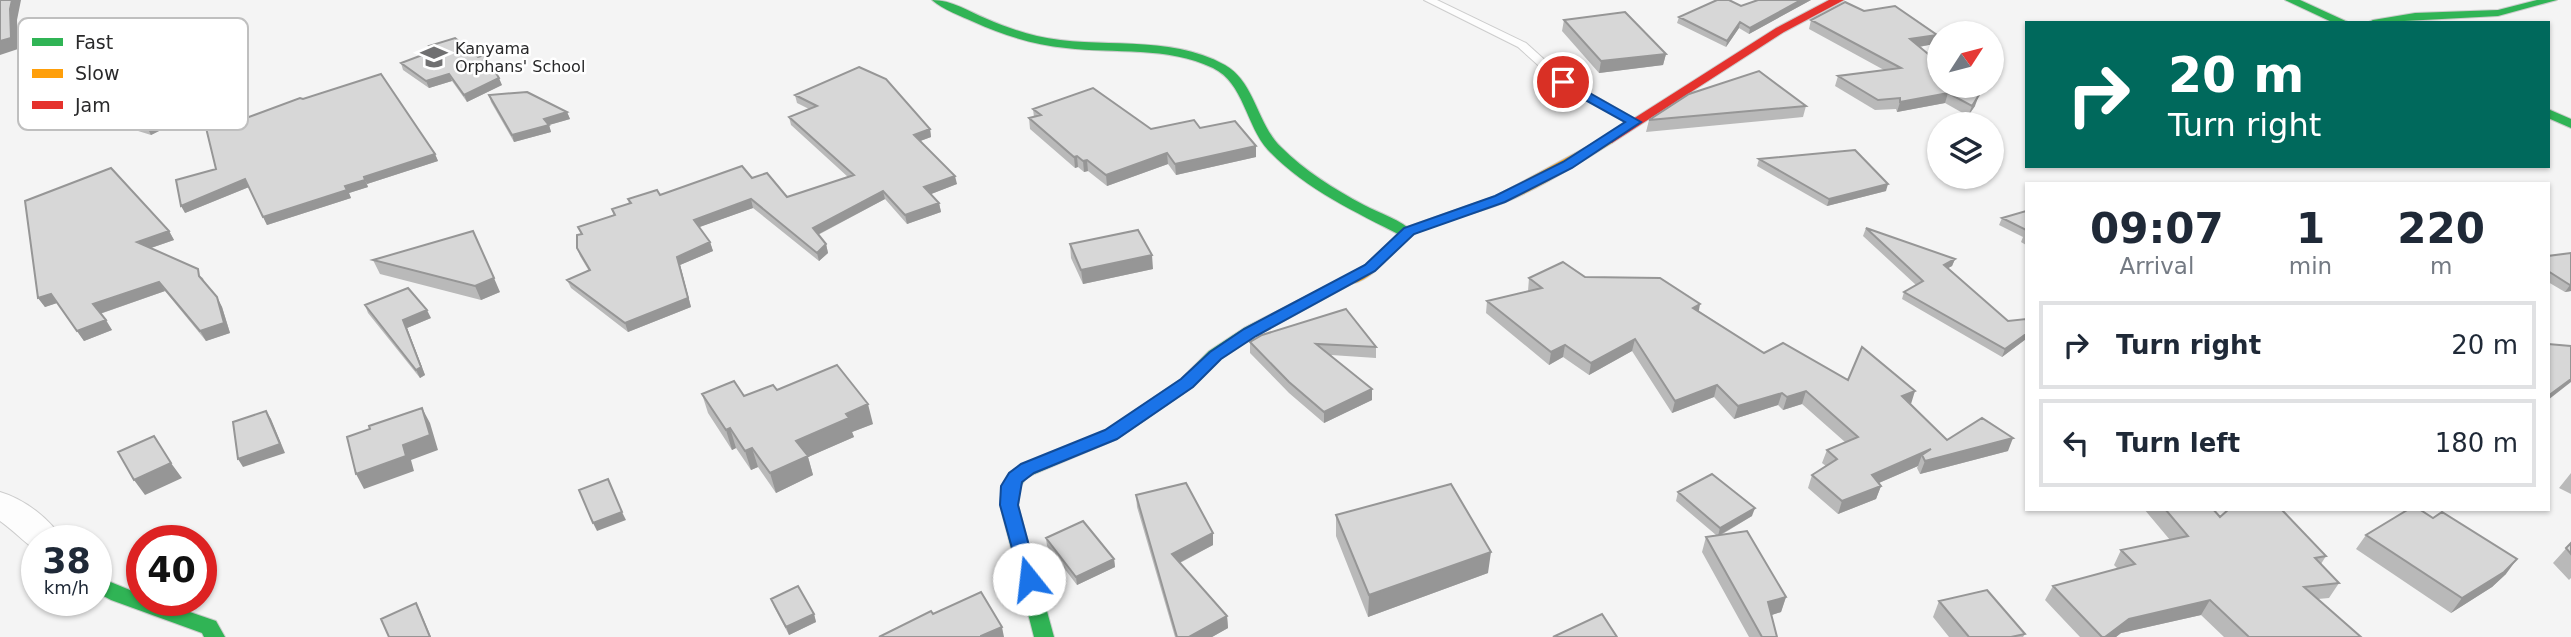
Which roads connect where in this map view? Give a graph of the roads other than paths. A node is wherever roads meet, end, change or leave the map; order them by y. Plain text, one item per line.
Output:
1 (938, 0) edge
2 (1429, 0) edge
3 (1838, 0) edge
4 (2291, 0) edge
5 (2552, 0) edge
6 (2339, 21) edge
7 (2385, 21) edge
8 (2550, 114) edge
9 (1635, 122) junction
10 (2571, 124) edge
11 (1407, 233) junction
12 (0, 504) edge
13 (30, 525) edge
14 (112, 591) edge
15 (215, 637) edge
16 (1044, 637) edge

1 - 11 main road
2 - 9 lane
3 - 9 main road
4 - 6 main road
5 - 7 main road
8 - 10 main road
9 - 11 main road
11 - 16 main road
12 - 13 street
14 - 15 main road

